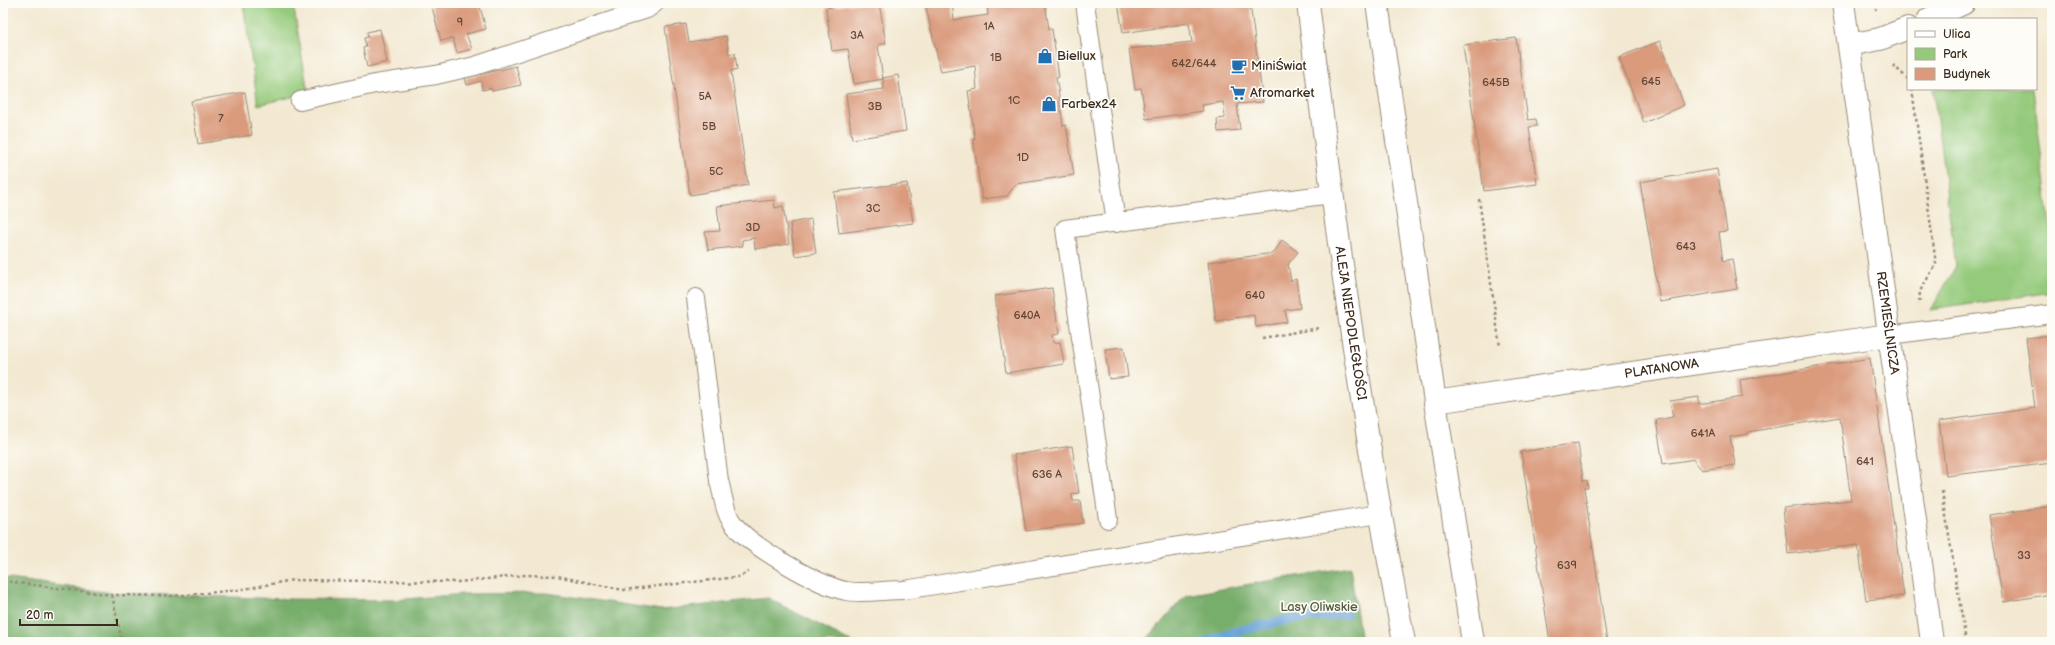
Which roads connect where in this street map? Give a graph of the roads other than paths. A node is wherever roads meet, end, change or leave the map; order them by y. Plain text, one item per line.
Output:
1 (655, 3) edge
2 (1085, 3) edge
3 (1308, 3) edge
4 (1377, 3) edge
5 (1843, 3) edge
6 (1964, 3) edge
7 (1930, 18) edge
8 (1907, 28) edge
9 (1849, 44) junction
10 (300, 101) dead end
11 (1331, 194) junction
12 (1116, 223) junction
13 (696, 298) dead end
14 (2052, 314) edge
15 (1889, 335) junction
16 (1435, 402) junction
17 (1380, 514) junction
18 (1108, 519) dead end
19 (1404, 642) edge
20 (1473, 642) edge
21 (1932, 642) edge

1 - 10 lane
2 - 12 lane
3 - 11 main road, ALEJA NIEPODLEGŁOŚCI
4 - 16 main road
5 - 9 main road, RZEMIEŚLNICZA
6 - 7 main road
8 - 9 main road
9 - 15 main road, RZEMIEŚLNICZA
11 - 12 lane
11 - 17 main road, ALEJA NIEPODLEGŁOŚCI
12 - 18 lane
13 - 17 lane
14 - 15 lane
15 - 16 main road, PLATANOWA
15 - 21 main road, RZEMIEŚLNICZA
16 - 20 main road
17 - 19 main road, ALEJA NIEPODLEGŁOŚCI

